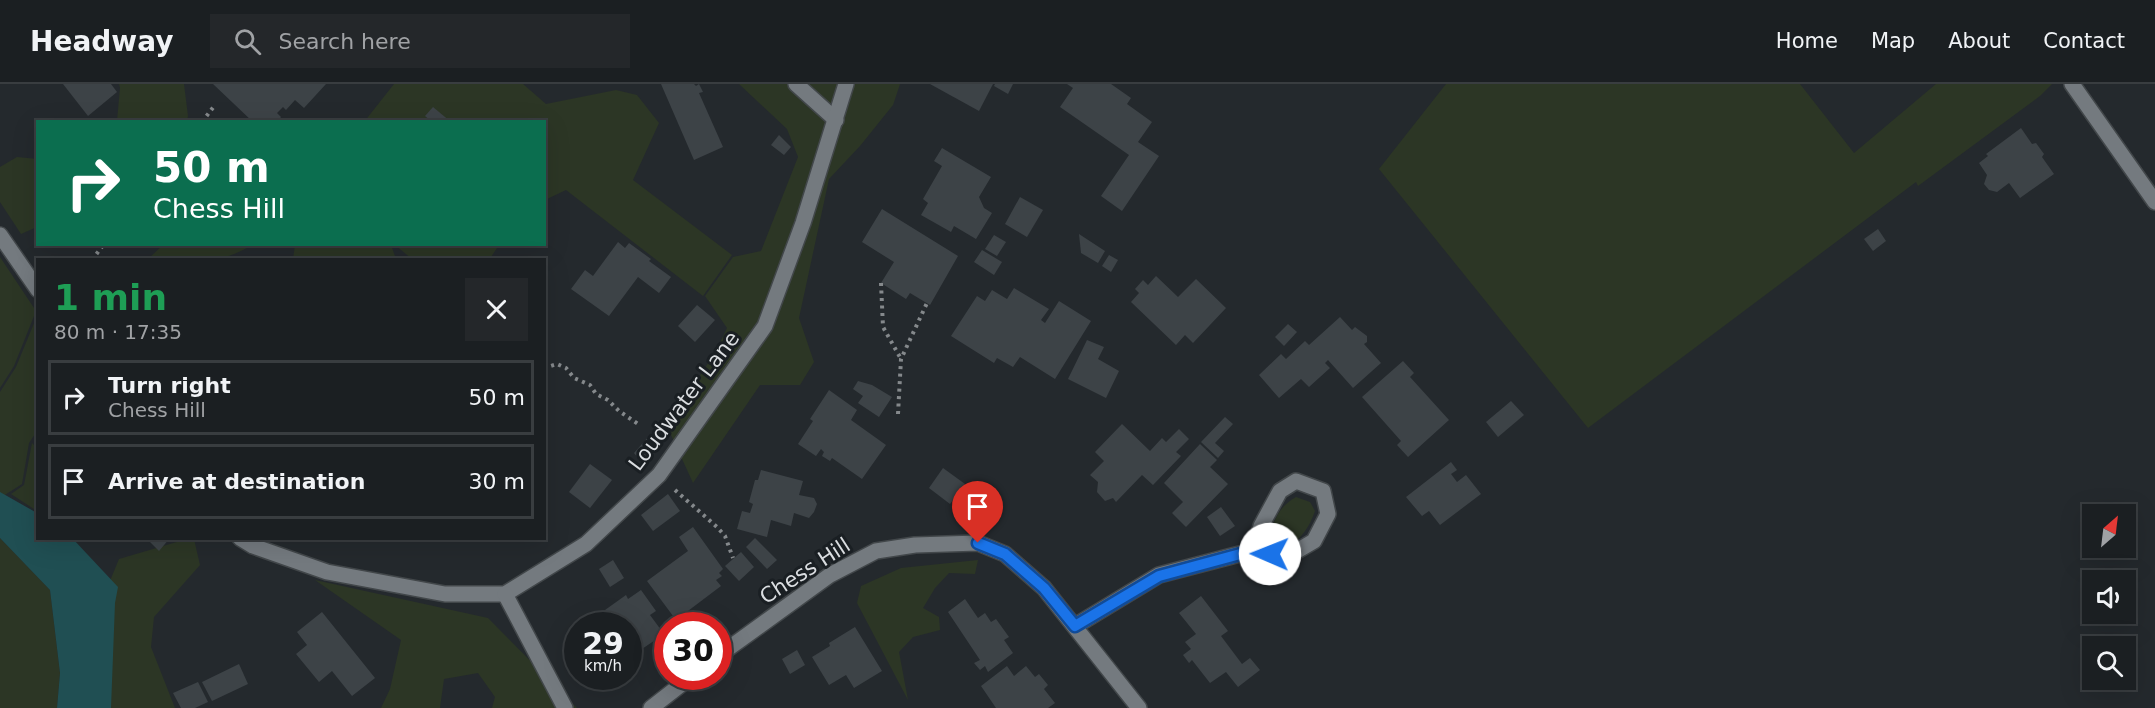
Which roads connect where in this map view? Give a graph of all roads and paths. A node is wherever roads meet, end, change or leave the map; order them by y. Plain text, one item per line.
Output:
1 (796, 84) edge
2 (846, 84) edge
3 (2072, 84) edge
4 (215, 105) dead end
5 (204, 120) edge
6 (836, 120) junction
7 (2155, 202) edge
8 (0, 235) edge
9 (881, 283) dead end
10 (36, 287) edge
11 (927, 303) dead end
12 (901, 359) junction
13 (546, 369) edge
14 (898, 414) dead end
15 (638, 424) dead end
16 (677, 494) dead end
17 (243, 540) edge
18 (1255, 550) junction
19 (733, 558) dead end
20 (505, 594) junction
21 (1075, 626) junction
22 (732, 646) edge
23 (674, 690) edge
24 (565, 708) edge
25 (651, 708) edge
26 (1139, 708) edge

1 - 6 street
2 - 6 street, Loudwater Lane
3 - 7 street
4 - 5 path
6 - 20 street, Loudwater Lane
8 - 10 street
9 - 12 path
11 - 12 path
12 - 14 path
13 - 15 path
16 - 19 path
17 - 20 street
18 - 18 street
18 - 21 street
20 - 24 street
21 - 22 street, Chess Hill
21 - 26 street, Chess Hill
23 - 25 street

